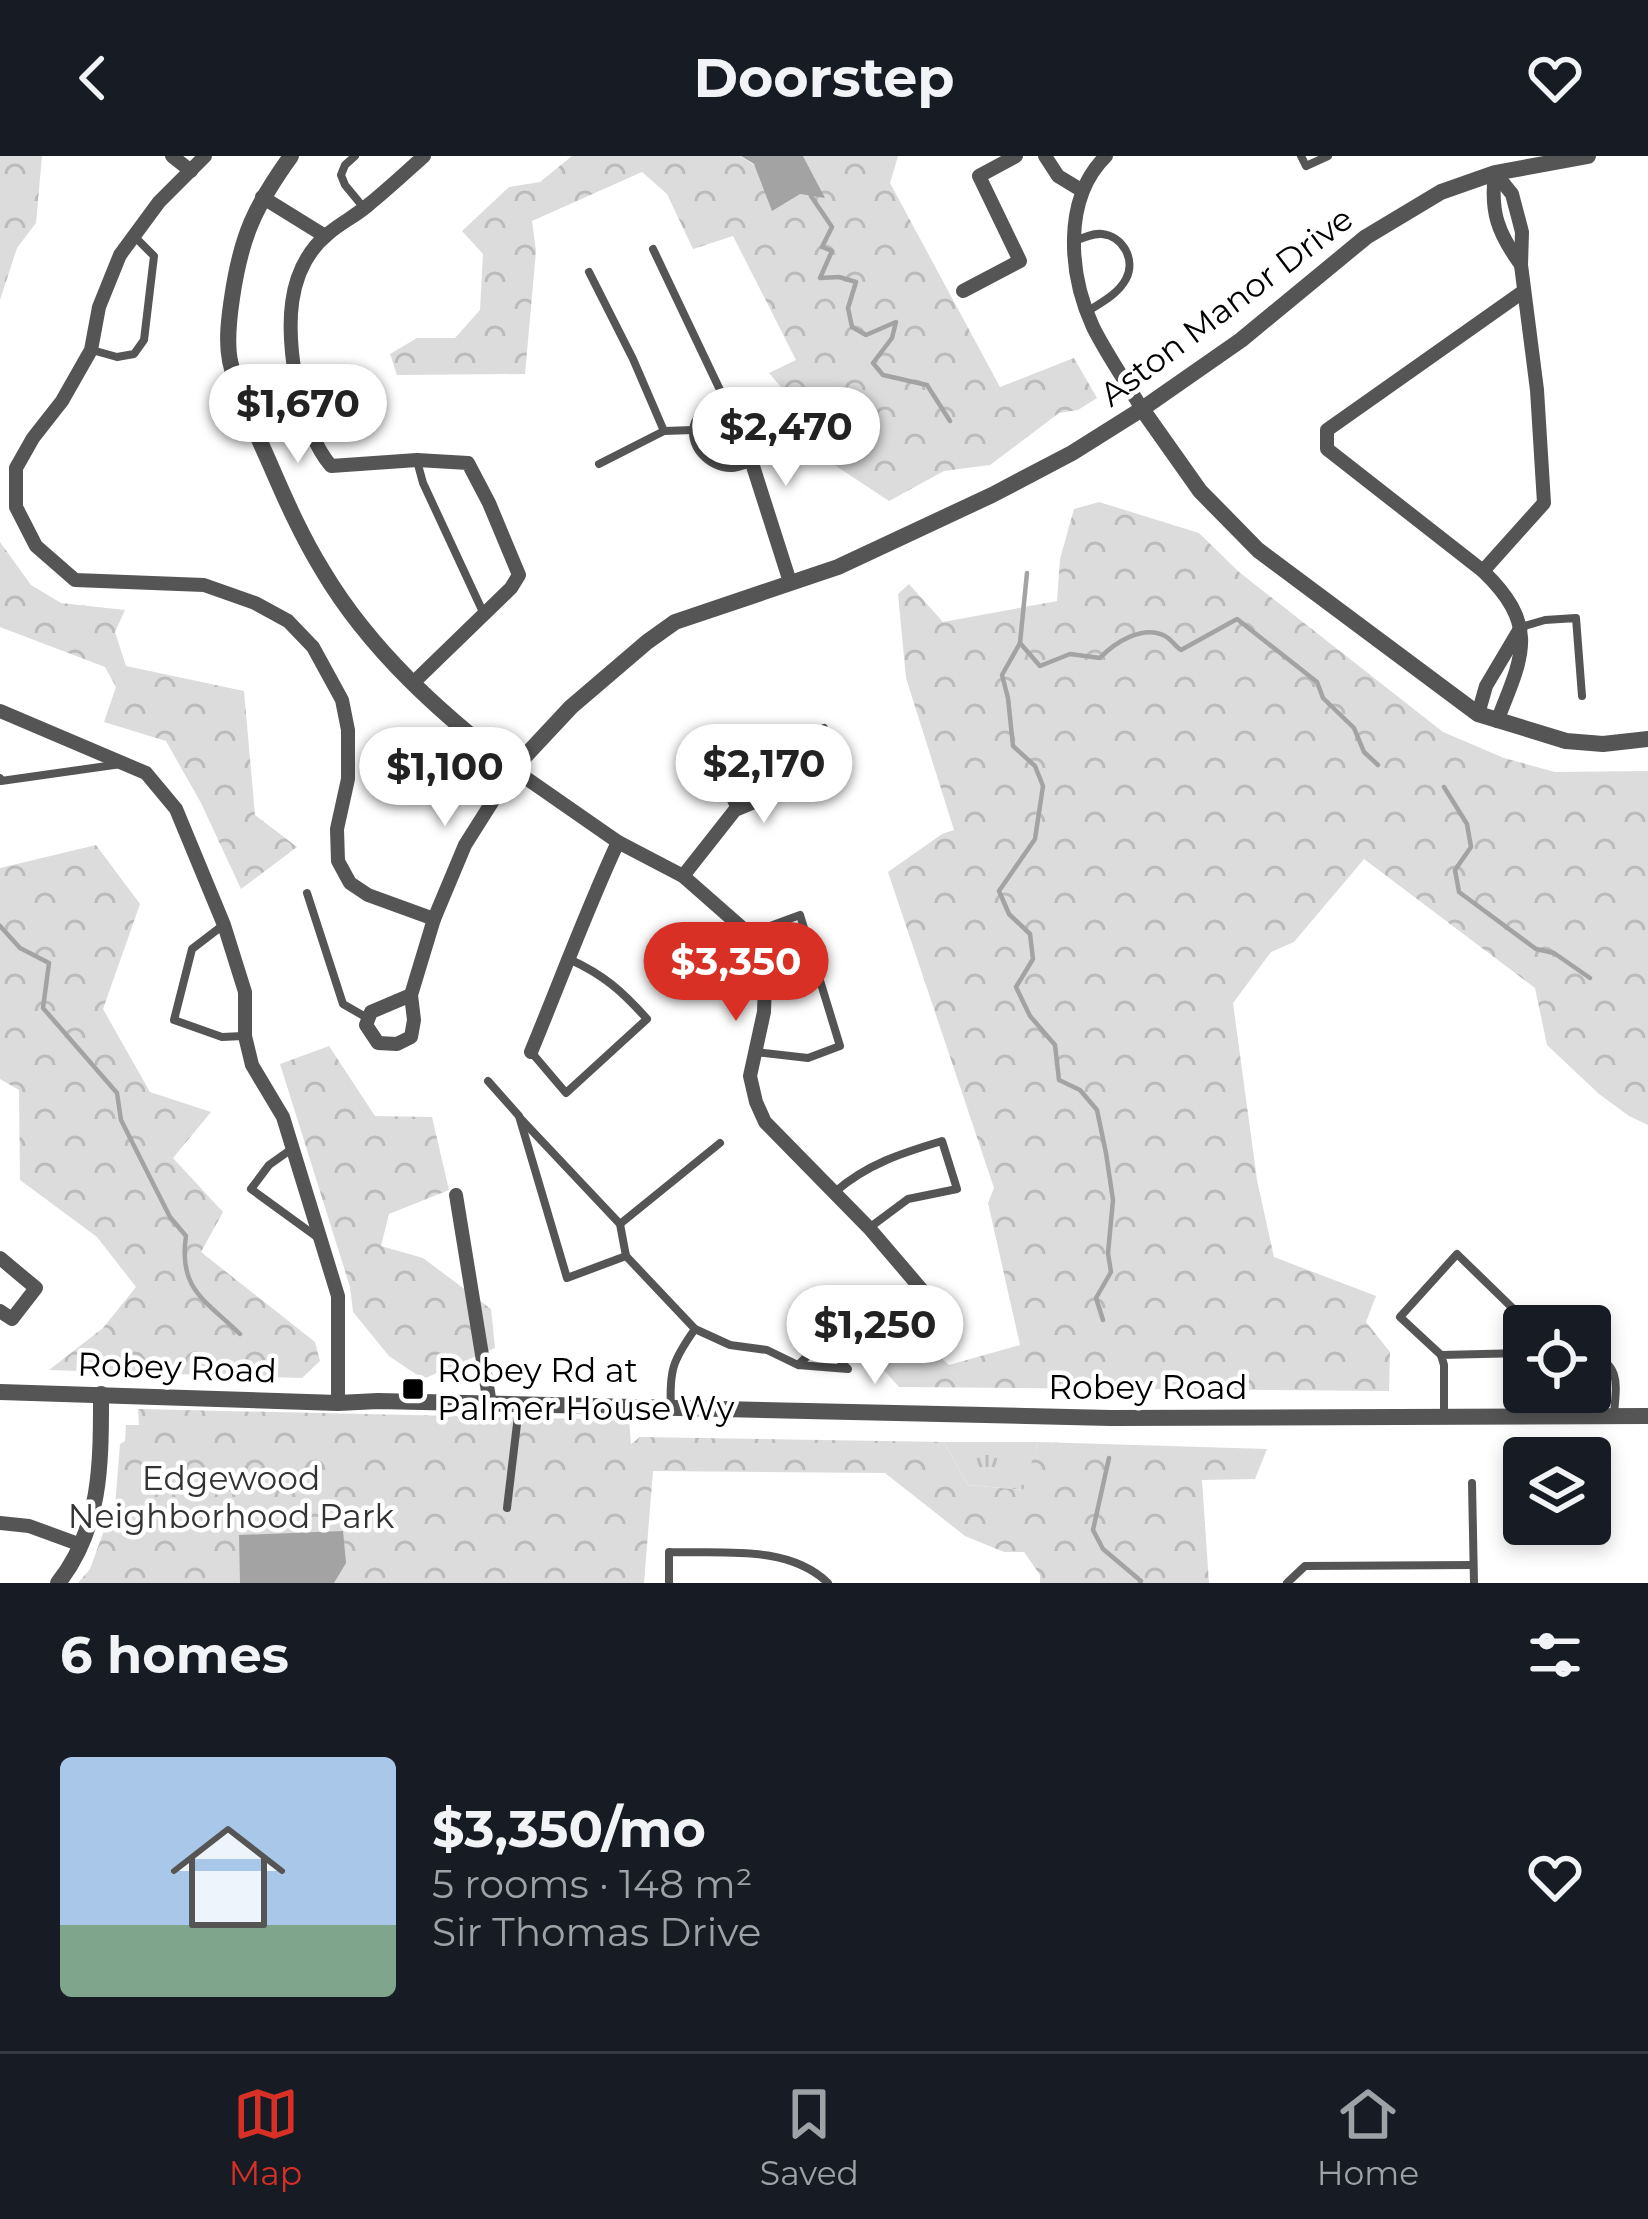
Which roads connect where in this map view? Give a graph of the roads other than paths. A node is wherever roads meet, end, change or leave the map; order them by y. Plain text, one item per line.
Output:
1 (172, 156) edge
2 (205, 156) edge
3 (292, 156) edge
4 (355, 156) edge
5 (424, 156) edge
6 (1016, 156) edge
7 (1045, 156) edge
8 (1106, 156) edge
9 (1301, 156) edge
10 (1328, 156) edge
11 (1588, 156) edge
12 (191, 171) junction
13 (1496, 173) junction
14 (1082, 190) junction
15 (262, 197) junction
16 (364, 208) junction
17 (133, 235) junction
18 (325, 236) junction
19 (1073, 242) junction
20 (653, 249) dead end
21 (590, 272) dead end
22 (962, 291) dead end
23 (1524, 291) junction
24 (1088, 311) junction
25 (91, 350) junction
26 (722, 392) junction
27 (740, 409) joint
28 (1142, 410) junction
29 (693, 430) junction
30 (664, 431) junction
31 (417, 460) junction
32 (752, 463) junction
33 (599, 464) dead end
34 (1483, 571) junction
35 (790, 582) junction
36 (484, 614) junction
37 (1521, 627) junction
38 (413, 683) junction
39 (1582, 696) dead end
40 (0, 711) edge
41 (1478, 714) junction
42 (1497, 722) junction
43 (1648, 740) edge
44 (125, 764) junction
45 (839, 767) joint
46 (513, 769) junction
47 (0, 778) edge
48 (735, 810) junction
49 (618, 842) junction
50 (683, 876) junction
51 (307, 892) dead end
52 (434, 919) junction
53 (224, 925) junction
54 (749, 934) junction
55 (569, 959) junction
56 (411, 995) junction
57 (368, 1019) junction
58 (245, 1036) junction
59 (531, 1052) joint
60 (755, 1052) junction
61 (488, 1081) dead end
62 (519, 1116) junction
63 (720, 1143) dead end
64 (294, 1148) junction
65 (835, 1192) junction
66 (457, 1195) dead end
67 (620, 1224) junction
68 (869, 1228) junction
69 (321, 1240) junction
70 (626, 1256) junction
71 (2, 1265) edge
72 (928, 1297) dead end
73 (1509, 1305) edge
74 (0, 1311) edge
75 (695, 1328) junction
76 (1503, 1354) edge
77 (1441, 1355) junction
78 (798, 1365) junction
79 (1611, 1367) edge
80 (0, 1392) edge
81 (101, 1394) junction
82 (338, 1402) junction
83 (490, 1405) junction
84 (519, 1405) junction
85 (671, 1408) junction
86 (1648, 1416) edge
87 (1444, 1417) junction
88 (1614, 1417) junction
89 (1472, 1483) dead end
90 (507, 1508) dead end
91 (0, 1523) edge
92 (81, 1545) junction
93 (1473, 1565) junction
94 (58, 1583) edge
95 (669, 1583) edge
96 (828, 1583) edge
97 (1287, 1583) edge
98 (1474, 1583) edge

1 - 12 street
2 - 12 street
3 - 15 street
4 - 16 lane
5 - 16 street
6 - 22 street
7 - 14 street
8 - 14 street
9 - 10 lane
11 - 13 street, Aston Manor Drive
12 - 17 street
13 - 23 street
13 - 28 street, Aston Manor Drive
14 - 19 street
15 - 18 street
15 - 38 street
16 - 18 street
17 - 25 street
17 - 25 lane
18 - 31 street
19 - 24 street
19 - 24 lane
20 - 26 lane
21 - 30 lane
23 - 34 street
23 - 34 street
24 - 28 street
25 - 52 street
26 - 27 lane
26 - 29 lane
27 - 32 street
28 - 35 street, Aston Manor Drive
28 - 41 street
29 - 30 lane
29 - 32 lane
30 - 33 lane
31 - 36 lane
31 - 36 street
32 - 35 street
34 - 37 street
35 - 46 street, Aston Manor Drive
36 - 38 street
37 - 39 lane
37 - 41 street
37 - 42 street
38 - 46 street
40 - 44 street
41 - 42 street
42 - 43 street
44 - 47 lane
44 - 53 street
45 - 48 street
45 - 48 lane
46 - 49 street
46 - 52 street, Aston Manor Drive
48 - 50 street
49 - 50 street
49 - 55 street
50 - 54 street
51 - 57 lane
52 - 56 street, Aston Manor Drive
53 - 58 street
53 - 58 lane
54 - 60 street
54 - 60 lane
55 - 59 street
55 - 59 lane
56 - 57 street
56 - 57 street, Aston Manor Drive
58 - 64 street
60 - 65 street
61 - 62 lane
62 - 67 lane
62 - 70 lane
63 - 67 lane
64 - 69 street
64 - 69 lane
65 - 68 street
65 - 68 lane
66 - 83 street
67 - 70 lane
68 - 72 street
69 - 82 street
70 - 75 lane
71 - 74 street
73 - 77 lane
75 - 78 lane
75 - 85 lane
76 - 77 lane
77 - 87 lane
78 - 78 lane
79 - 88 lane
80 - 81 street, Robey Road
81 - 82 street, Robey Road
81 - 92 street
82 - 83 street, Robey Road
83 - 84 street, Robey Road
84 - 85 street, Robey Road
84 - 90 lane
85 - 87 street, Robey Road
86 - 88 street, Robey Road
87 - 88 street, Robey Road
89 - 93 lane
91 - 92 street
92 - 94 street
93 - 97 lane
93 - 98 lane
95 - 96 lane

